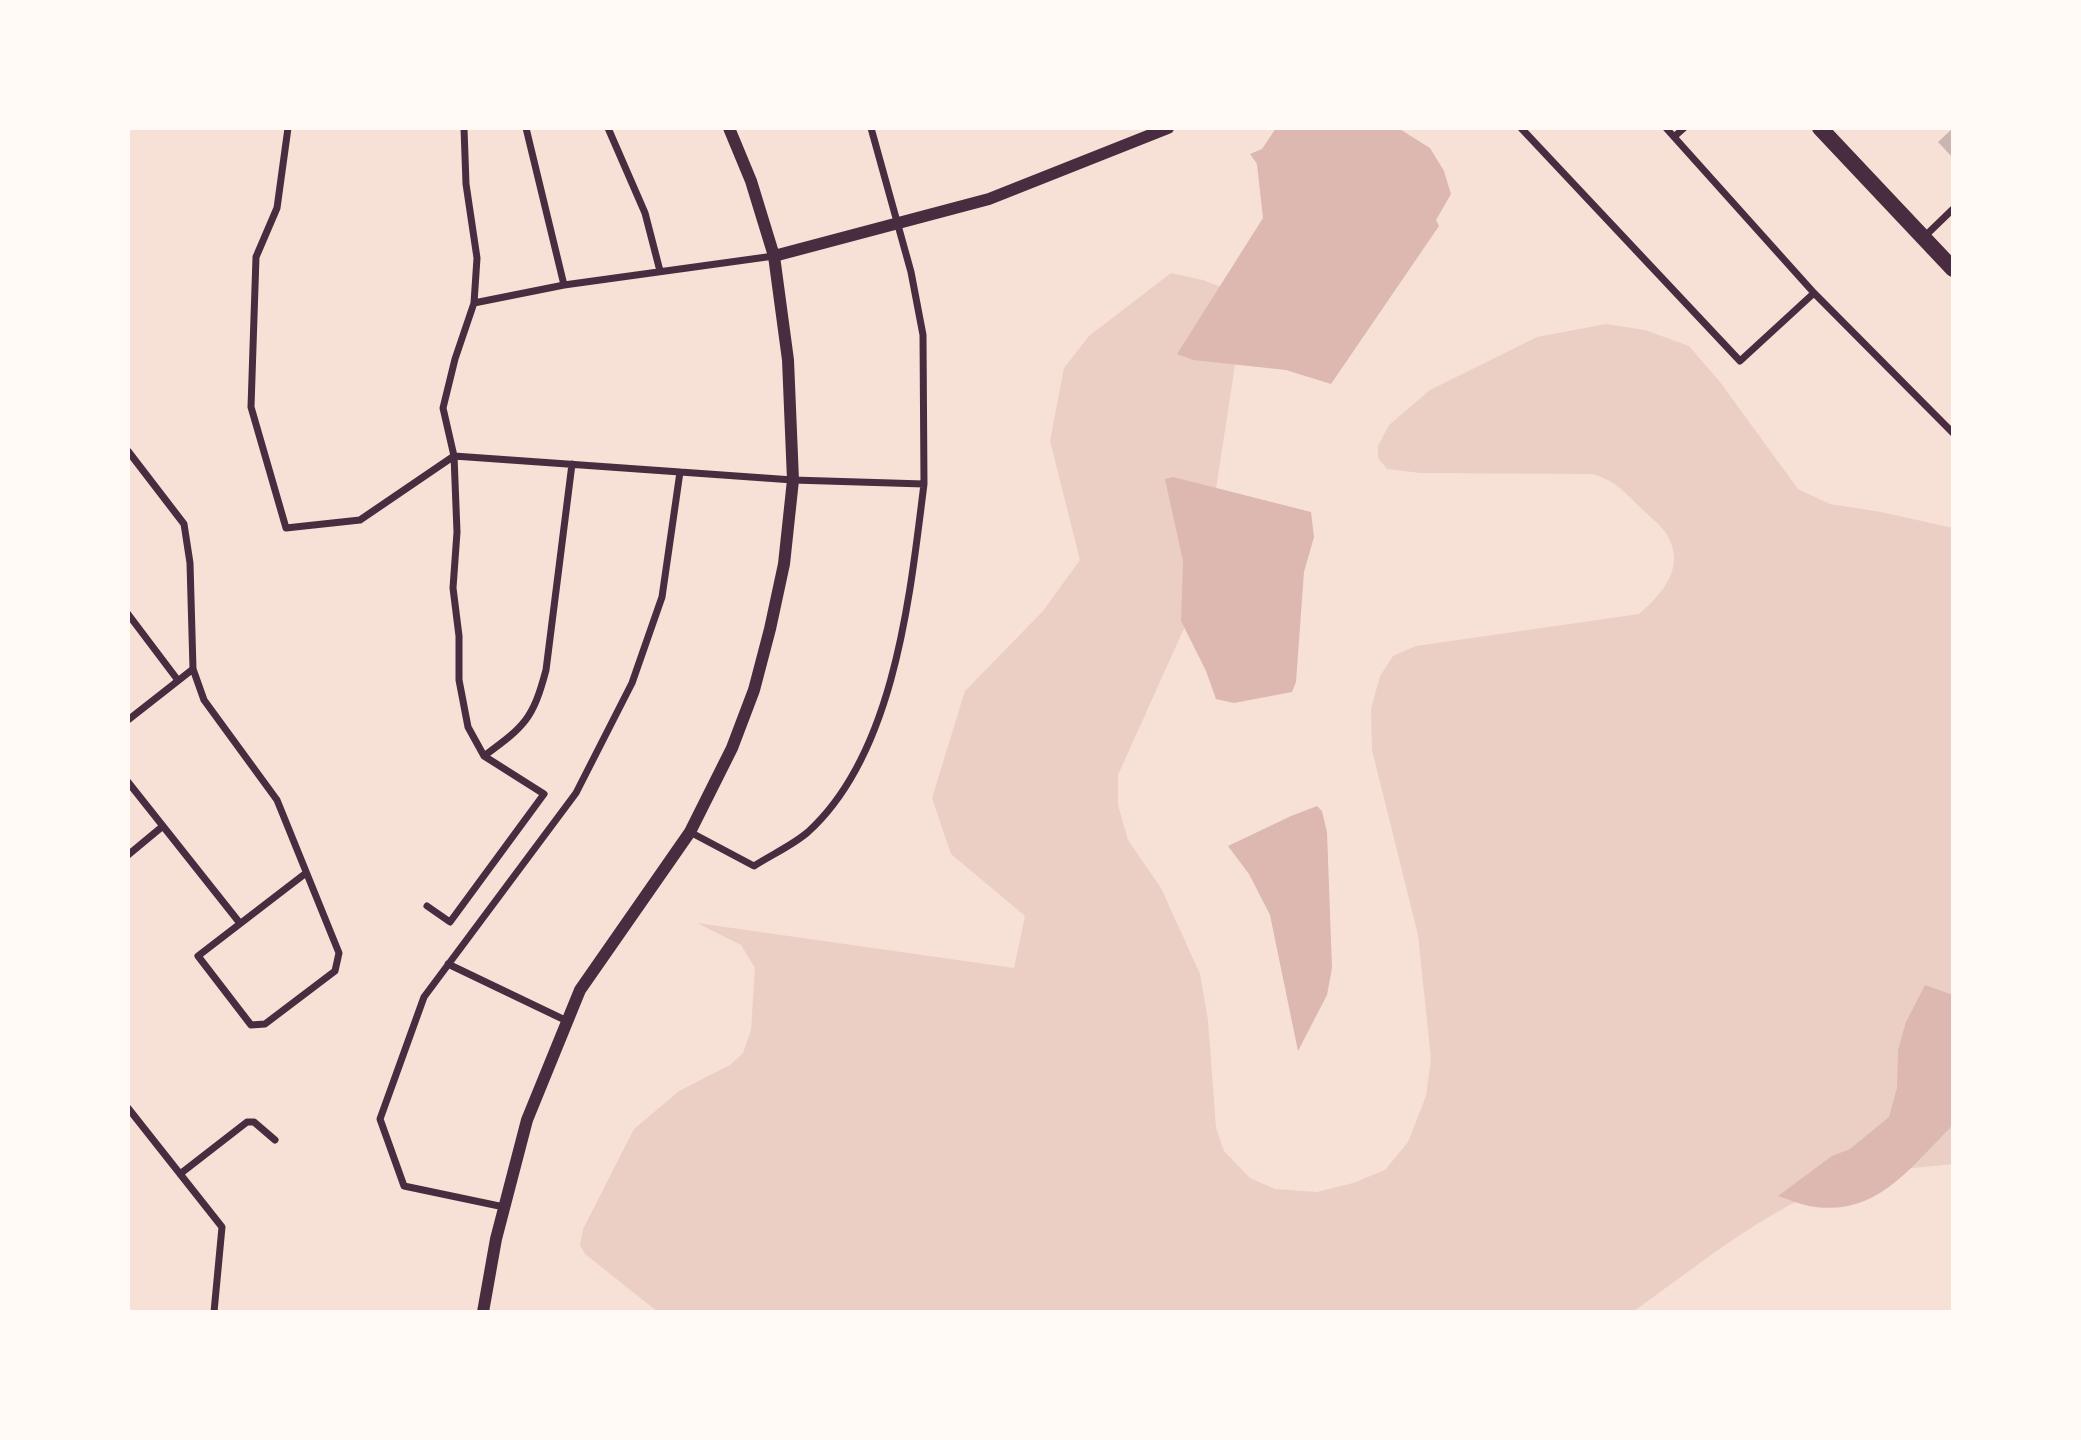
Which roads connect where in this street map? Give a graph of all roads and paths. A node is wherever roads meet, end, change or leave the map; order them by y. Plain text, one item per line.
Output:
1 (288, 128) edge
2 (464, 128) edge
3 (526, 128) edge
4 (608, 128) edge
5 (729, 128) edge
6 (871, 128) edge
7 (1168, 128) edge
8 (1521, 128) edge
9 (1666, 128) edge
10 (1684, 128) edge
11 (1820, 128) edge
12 (1675, 136) junction
13 (1953, 209) edge
14 (899, 225) junction
15 (1923, 238) junction
16 (774, 256) junction
17 (1953, 270) edge
18 (660, 271) junction
19 (564, 285) junction
20 (1814, 293) junction
21 (474, 303) junction
22 (1953, 433) edge
23 (128, 451) edge
24 (454, 456) junction
25 (572, 464) junction
26 (680, 472) junction
27 (793, 480) junction
28 (924, 484) junction
29 (128, 614) edge
30 (192, 669) junction
31 (177, 679) junction
32 (128, 720) edge
33 (484, 756) junction
34 (128, 782) edge
35 (163, 826) junction
36 (690, 832) junction
37 (128, 855) edge
38 (306, 873) junction
39 (427, 905) dead end
40 (239, 922) junction
41 (449, 964) junction
42 (567, 1021) junction
43 (128, 1108) edge
44 (275, 1139) dead end
45 (180, 1174) junction
46 (504, 1206) junction
47 (214, 1312) edge
48 (483, 1312) edge

1 - 24 street
2 - 21 street
3 - 19 street
4 - 18 street
5 - 16 street
6 - 14 street
7 - 14 street
8 - 20 street
9 - 12 street
10 - 12 street
11 - 15 main road
12 - 20 street
13 - 15 street
14 - 16 street
14 - 28 street
15 - 17 main road
16 - 18 street
16 - 27 street
18 - 19 street
19 - 21 street
20 - 22 street
21 - 24 street
23 - 30 street
24 - 25 street
24 - 33 street
25 - 26 street
25 - 33 street
26 - 27 street
26 - 41 street
27 - 28 street
27 - 36 street
28 - 36 street
29 - 31 street
30 - 31 street
30 - 38 street
31 - 32 street
33 - 39 street
34 - 35 street
35 - 37 street
35 - 40 street
36 - 42 street
38 - 40 street
38 - 40 street
41 - 42 street
41 - 46 street
42 - 46 street
43 - 45 street
44 - 45 street
45 - 47 street
46 - 48 street

